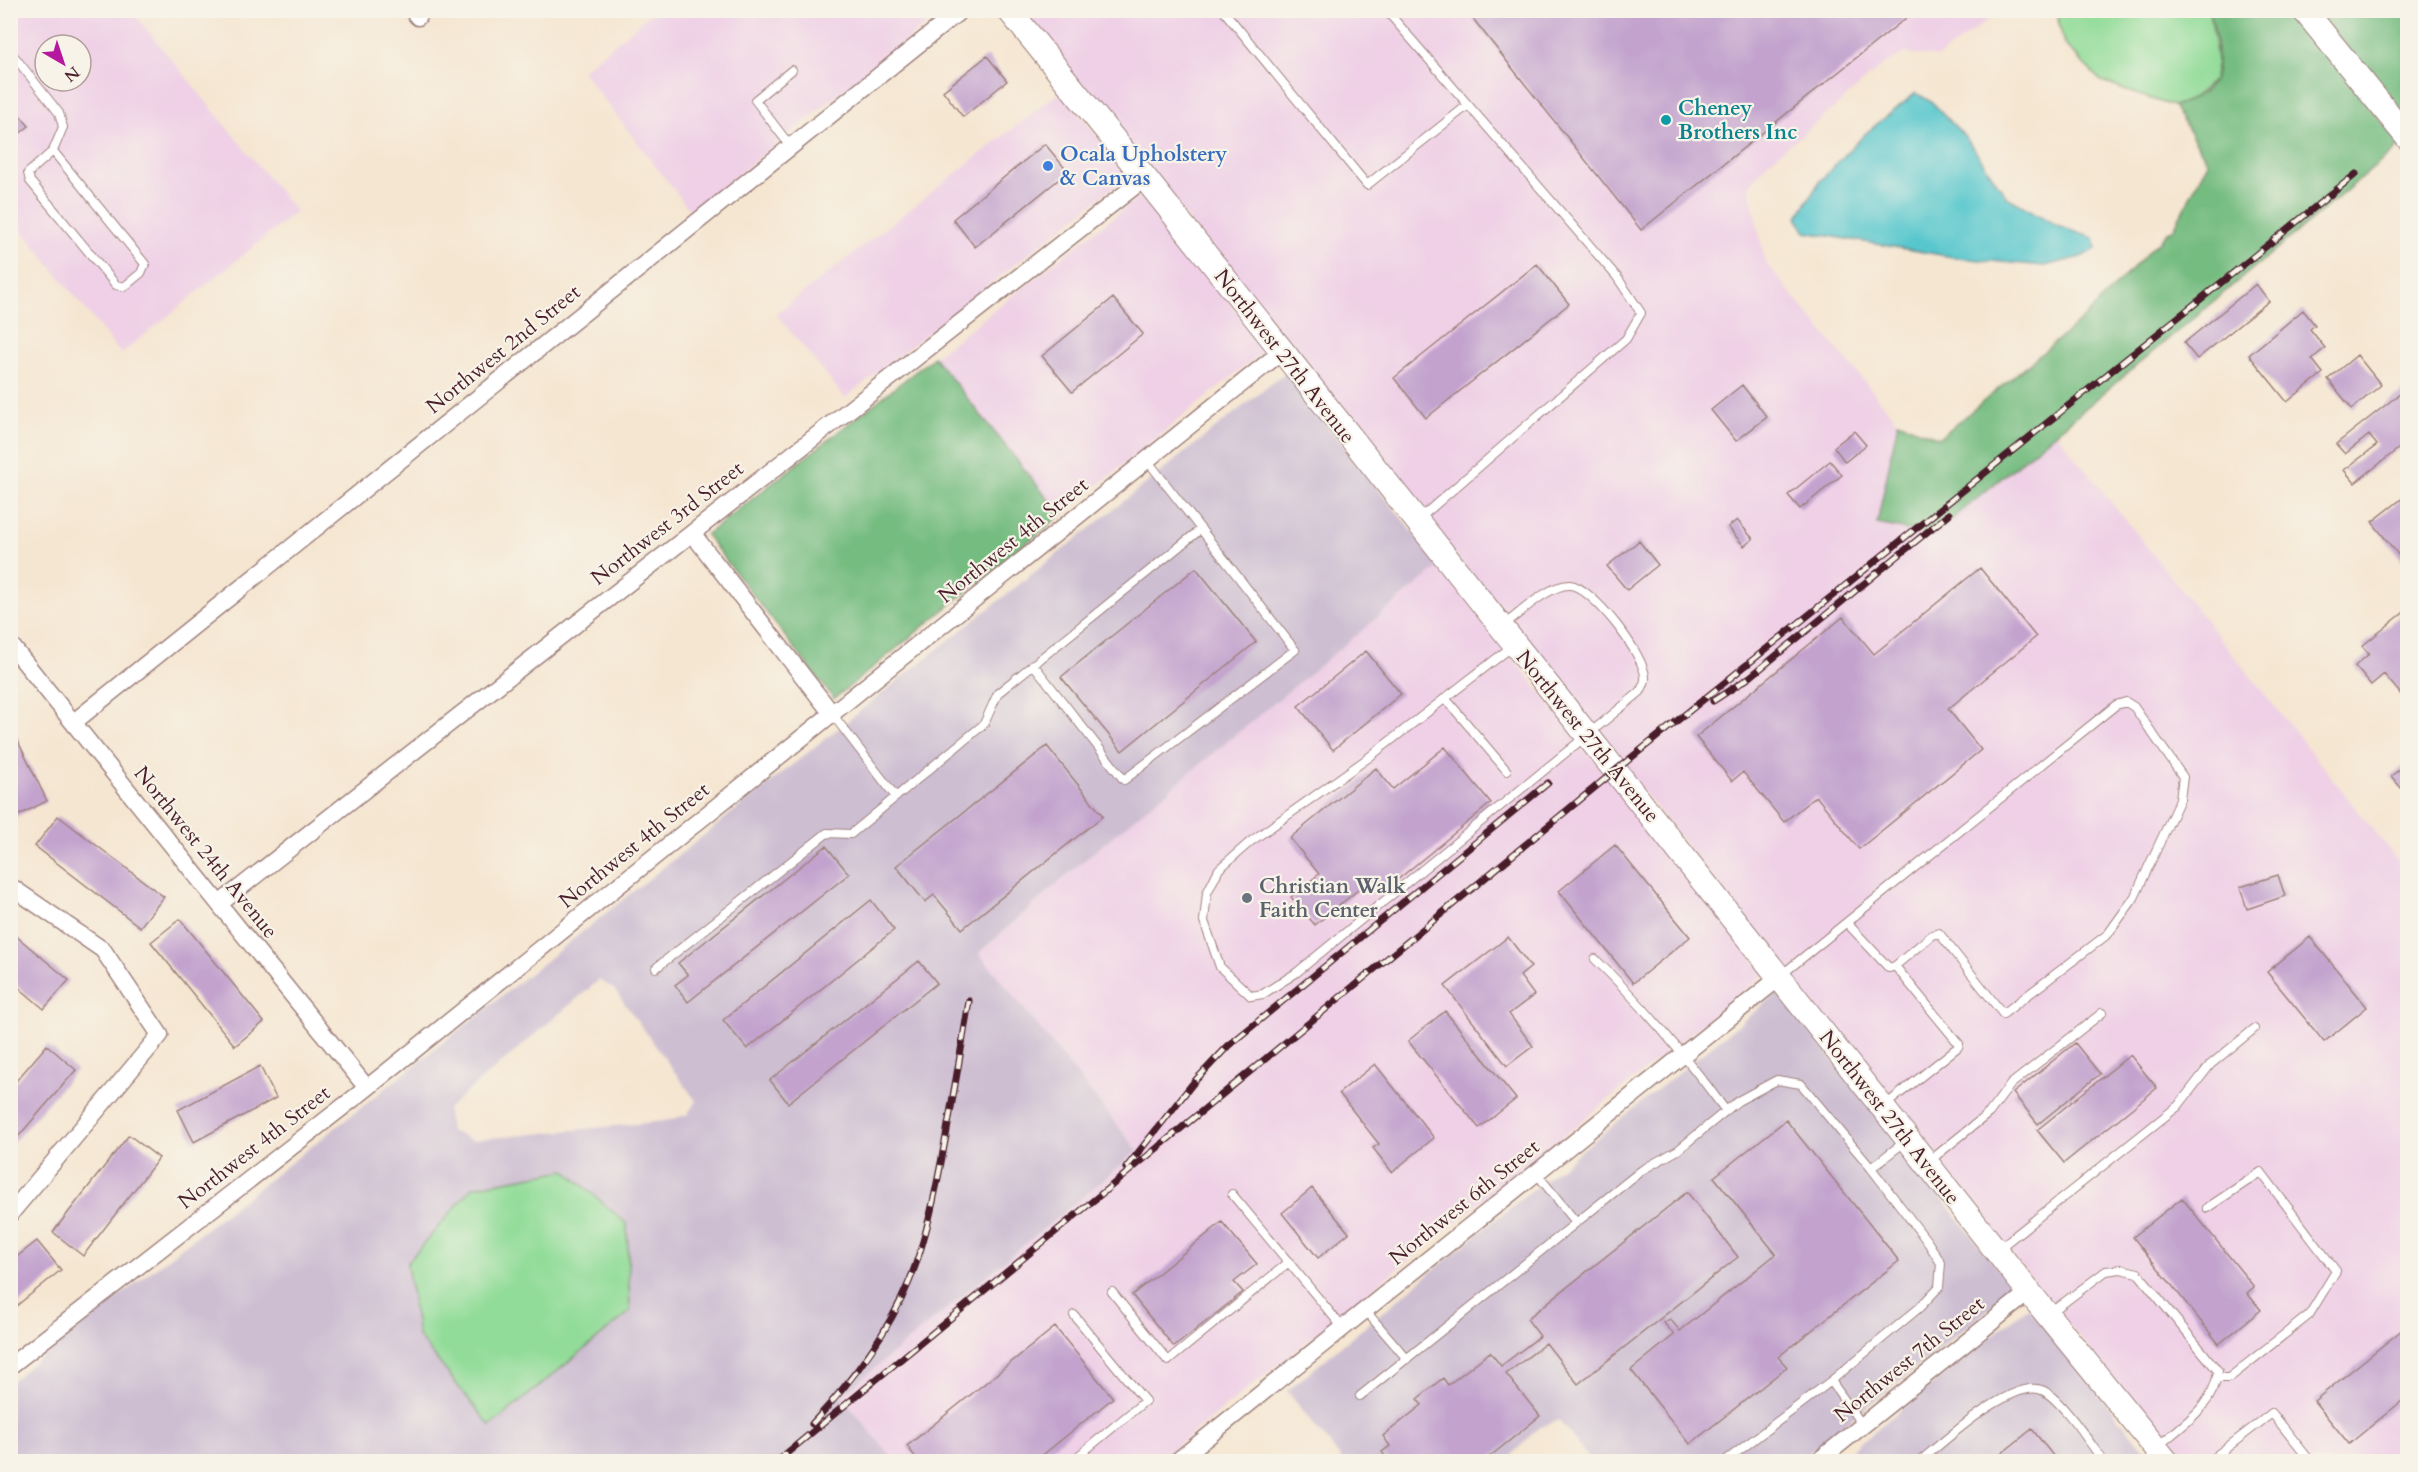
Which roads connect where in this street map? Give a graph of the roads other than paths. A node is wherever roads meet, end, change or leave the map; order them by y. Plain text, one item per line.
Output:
1 (961, 10) edge
2 (1009, 10) edge
3 (1223, 10) edge
4 (1386, 10) edge
5 (2304, 10) edge
6 (10, 51) edge
7 (792, 70) dead end
8 (1468, 105) junction
9 (2408, 138) edge
10 (791, 147) junction
11 (53, 151) junction
12 (1145, 178) junction
13 (1281, 352) junction
14 (1147, 460) junction
15 (1416, 521) junction
16 (1201, 529) junction
17 (692, 533) junction
18 (1508, 636) junction
19 (10, 644) edge
20 (1033, 664) junction
21 (1445, 698) junction
22 (833, 715) junction
23 (74, 722) junction
24 (1587, 735) junction
25 (1507, 771) dead end
26 (896, 797) junction
27 (10, 886) edge
28 (219, 904) junction
29 (1847, 923) junction
30 (1595, 959) dead end
31 (1895, 966) junction
32 (656, 968) dead end
33 (1780, 977) junction
34 (2102, 1013) dead end
35 (2254, 1029) dead end
36 (1684, 1054) junction
37 (367, 1088) junction
38 (1882, 1107) junction
39 (1726, 1111) junction
40 (1908, 1139) junction
41 (1927, 1163) junction
42 (1871, 1168) junction
43 (1536, 1173) junction
44 (1232, 1194) dead end
45 (2207, 1208) dead end
46 (10, 1214) edge
47 (1576, 1222) junction
48 (1996, 1251) junction
49 (1289, 1262) junction
50 (1112, 1292) dead end
51 (2029, 1292) junction
52 (1365, 1310) junction
53 (2047, 1315) junction
54 (1074, 1316) dead end
55 (1343, 1328) junction
56 (1407, 1359) junction
57 (10, 1366) edge
58 (2217, 1378) junction
59 (1831, 1381) junction
60 (1360, 1396) dead end
61 (1863, 1426) junction
62 (2408, 1453) edge
63 (2161, 1455) edge
64 (1071, 1461) edge
65 (1176, 1461) edge
66 (1724, 1461) edge
67 (1817, 1461) edge
68 (1918, 1461) edge
69 (2104, 1461) edge
70 (2208, 1461) edge
71 (2311, 1461) edge
72 (2397, 1461) edge

1 - 10 street, Northwest 2nd Street
2 - 12 main road, Northwest 27th Avenue
3 - 8 lane
4 - 8 lane
5 - 9 main road
6 - 11 lane
7 - 10 lane
8 - 15 lane
10 - 23 street, Northwest 2nd Street
11 - 11 lane
12 - 13 main road, Northwest 27th Avenue
12 - 17 street, Northwest 3rd Street
13 - 14 street, Northwest 4th Street
13 - 15 main road, Northwest 27th Avenue
14 - 16 lane
14 - 22 street, Northwest 4th Street
15 - 18 main road, Northwest 27th Avenue
16 - 20 lane
16 - 20 lane
17 - 22 street
17 - 28 street, Northwest 3rd Street
18 - 21 lane
18 - 24 main road, Northwest 27th Avenue
18 - 24 lane
19 - 23 street, Northwest 24th Avenue
20 - 26 lane
21 - 24 lane
21 - 25 lane
22 - 26 lane
22 - 37 street, Northwest 4th Street
23 - 28 street, Northwest 24th Avenue
24 - 33 main road, Northwest 27th Avenue
26 - 32 lane
27 - 46 street
28 - 37 street, Northwest 24th Avenue
29 - 31 lane
29 - 31 lane
29 - 33 lane
30 - 36 lane
31 - 38 lane
33 - 36 street, Northwest 6th Street
33 - 38 main road, Northwest 27th Avenue
34 - 41 lane
35 - 48 lane
36 - 39 lane
36 - 43 street, Northwest 6th Street
37 - 57 street, Northwest 4th Street
38 - 40 main road, Northwest 27th Avenue
39 - 42 lane
39 - 47 lane
40 - 41 main road, Northwest 27th Avenue
40 - 42 lane
41 - 48 main road, Northwest 27th Avenue
42 - 59 lane
43 - 47 lane
43 - 52 street, Northwest 6th Street
44 - 49 lane
45 - 58 lane
47 - 56 lane
48 - 51 main road, Northwest 27th Avenue
49 - 50 lane
49 - 55 lane
51 - 53 main road, Northwest 27th Avenue
51 - 61 street, Northwest 7th Street
52 - 55 street, Northwest 6th Street
52 - 56 lane
53 - 58 lane
53 - 63 main road, Northwest 27th Avenue
54 - 64 lane
55 - 65 street, Northwest 6th Street
56 - 60 lane
58 - 63 lane
59 - 61 lane
59 - 66 lane
61 - 67 street, Northwest 7th Street
62 - 72 lane
68 - 69 lane
70 - 71 lane

